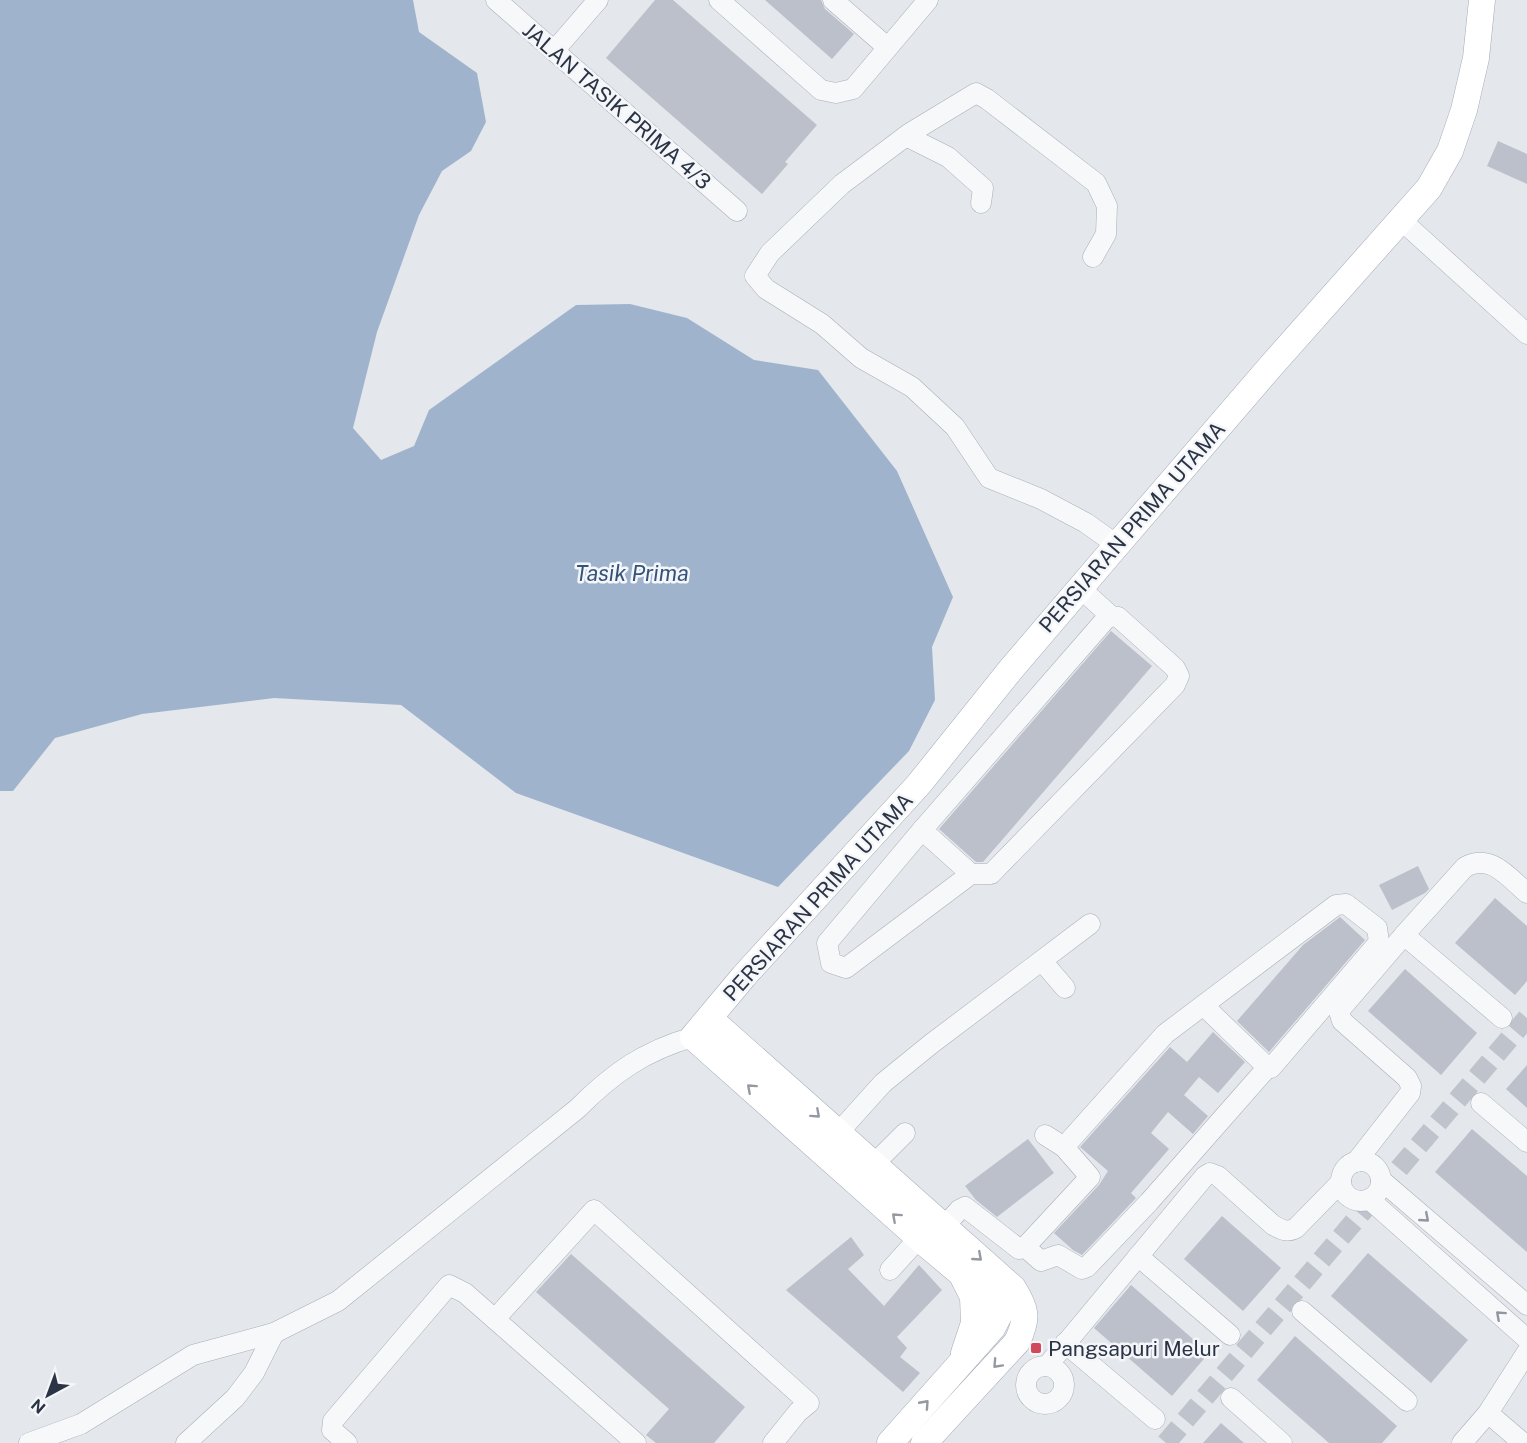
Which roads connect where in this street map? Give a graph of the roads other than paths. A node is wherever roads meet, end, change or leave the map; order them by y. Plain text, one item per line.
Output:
1 (496, 0) edge
2 (598, 0) edge
3 (719, 0) edge
4 (833, 0) edge
5 (928, 0) edge
6 (1482, 0) edge
7 (887, 47) junction
8 (554, 51) junction
9 (906, 136) junction
10 (981, 203) dead end
11 (737, 211) dead end
12 (1401, 220) junction
13 (1093, 257) dead end
14 (1527, 334) edge
15 (1117, 545) junction
16 (1080, 588) junction
17 (1111, 616) junction
18 (922, 830) junction
19 (971, 874) junction
20 (1527, 893) edge
21 (1090, 924) dead end
22 (1404, 935) junction
23 (1042, 961) junction
24 (1065, 988) dead end
25 (1204, 1006) junction
26 (1502, 1018) dead end
27 (702, 1028) junction
28 (1266, 1069) junction
29 (1481, 1102) dead end
30 (904, 1132) dead end
31 (838, 1133) junction
32 (1045, 1135) dead end
33 (1527, 1142) edge
34 (1064, 1147) junction
35 (1356, 1162) junction
36 (873, 1165) junction
37 (1381, 1180) junction
38 (1341, 1182) junction
39 (1369, 1199) junction
40 (930, 1236) junction
41 (1025, 1247) junction
42 (1138, 1256) junction
43 (890, 1270) dead end
44 (961, 1273) junction
45 (1527, 1305) edge
46 (1302, 1311) dead end
47 (1000, 1314) junction
48 (1026, 1315) junction
49 (495, 1319) junction
50 (274, 1333) junction
51 (1230, 1335) dead end
52 (1527, 1339) edge
53 (1065, 1343) junction
54 (1527, 1352) edge
55 (961, 1365) junction
56 (1047, 1366) dead end
57 (1231, 1398) dead end
58 (1407, 1401) dead end
59 (1488, 1413) junction
60 (1155, 1419) dead end
61 (29, 1443) edge
62 (186, 1443) edge
63 (347, 1443) edge
64 (636, 1443) edge
65 (773, 1443) edge
66 (890, 1443) edge
67 (924, 1443) edge
68 (1282, 1443) edge
69 (1462, 1443) edge
70 (1523, 1443) edge

1 - 8 street, JALAN TASIK PRIMA 4/3
2 - 8 street
3 - 7 street
4 - 7 street
5 - 7 street
6 - 12 main road, PERSIARAN PRIMA UTAMA
8 - 11 street, JALAN TASIK PRIMA 4/3
9 - 10 street
9 - 13 street
9 - 15 street
12 - 14 street
12 - 15 main road, PERSIARAN PRIMA UTAMA
15 - 16 main road, PERSIARAN PRIMA UTAMA
16 - 17 street
16 - 27 main road, PERSIARAN PRIMA UTAMA
17 - 18 street
17 - 19 street
18 - 19 street
18 - 19 street
20 - 22 street
21 - 23 street
22 - 26 street
22 - 35 street
23 - 24 street
23 - 31 street
25 - 28 street
25 - 28 street
25 - 34 street
27 -> 31 main road, PERSIARAN PRIMA UTAMA
40 -> 27 main road, PERSIARAN PRIMA UTAMA
27 - 50 street
28 - 41 street
29 - 33 street
30 - 36 street
31 - 36 main road, PERSIARAN PRIMA UTAMA
32 - 34 street
34 - 41 street
35 - 37 street
35 - 38 street
36 - 40 main road, PERSIARAN PRIMA UTAMA
37 - 39 street
37 -> 45 street
38 - 39 street
38 - 42 street
52 -> 39 street
40 - 41 street
40 - 43 street
40 - 44 main road, PERSIARAN PRIMA UTAMA
40 -> 48 main road, PERSIARAN PRIMA UTAMA
42 - 51 street
42 - 53 street
44 - 47 main road, PERSIARAN PRIMA UTAMA
44 - 55 main road
46 - 58 street
47 - 48 main road
47 - 55 main road
48 -> 67 main road
49 - 63 street
49 - 64 street
49 - 65 street
50 - 61 street
50 - 62 street
53 - 56 street
53 - 60 street
54 - 59 street
66 -> 55 main road
57 - 68 street
59 - 69 street
59 - 70 street

